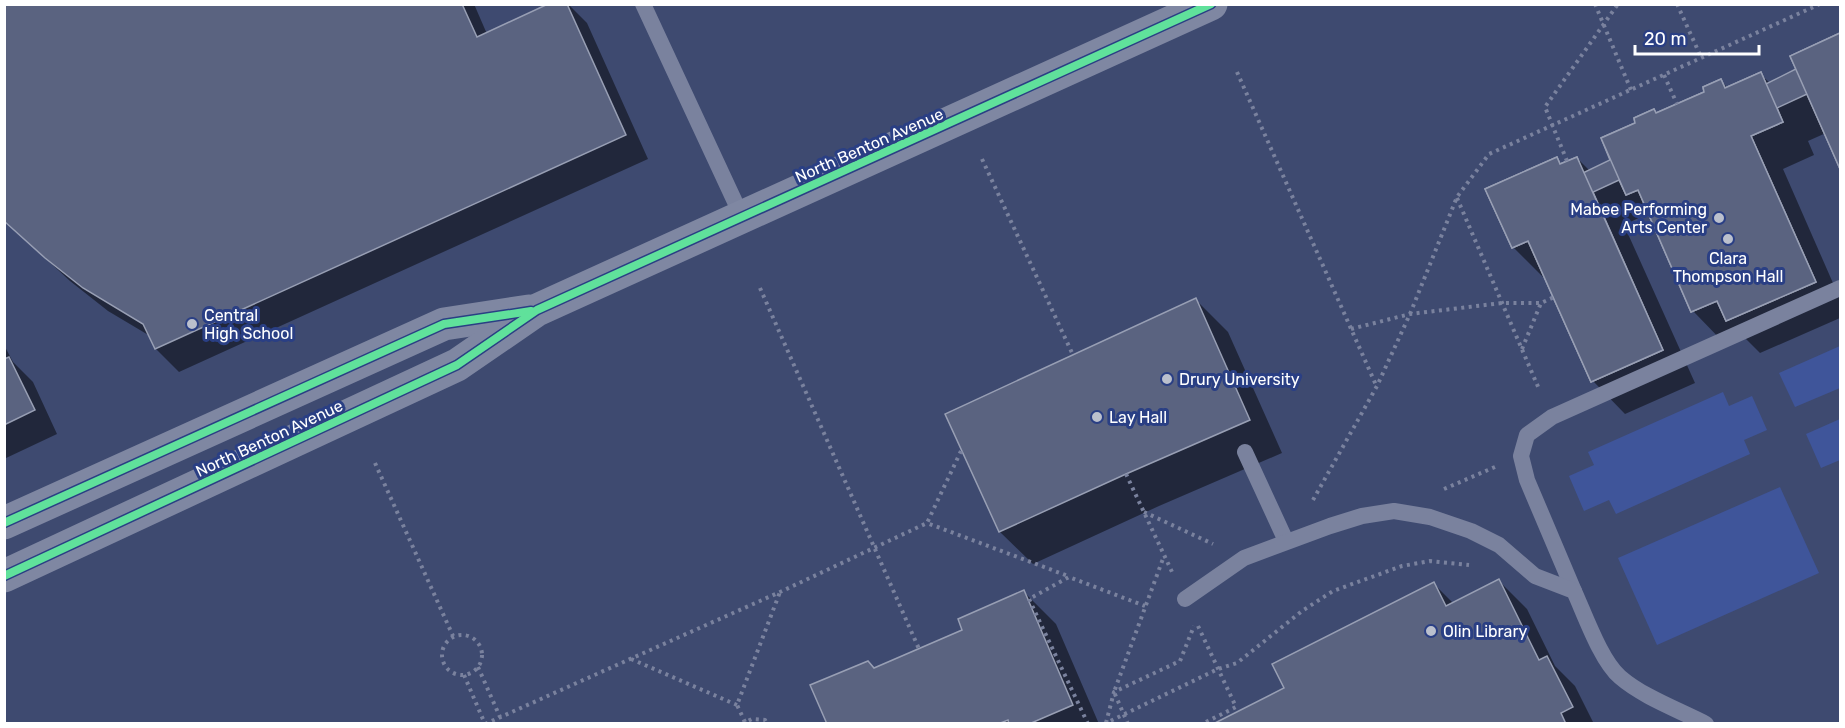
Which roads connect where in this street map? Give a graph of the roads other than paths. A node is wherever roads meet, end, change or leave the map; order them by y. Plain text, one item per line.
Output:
1 (643, 4) edge
2 (1211, 4) edge
3 (742, 217) junction
4 (1840, 288) edge
5 (537, 310) junction
6 (1245, 452) dead end
7 (4, 523) edge
8 (1289, 541) junction
9 (4, 576) edge
10 (1574, 591) junction
11 (1185, 599) dead end
12 (1706, 723) edge

1 - 3 lane
2 - 3 main road, North Benton Avenue
3 - 5 main road, North Benton Avenue
4 - 10 lane
5 - 7 main road, North Benton Avenue
5 - 9 main road, North Benton Avenue
6 - 8 lane
8 - 10 lane
8 - 11 lane
10 - 12 lane

